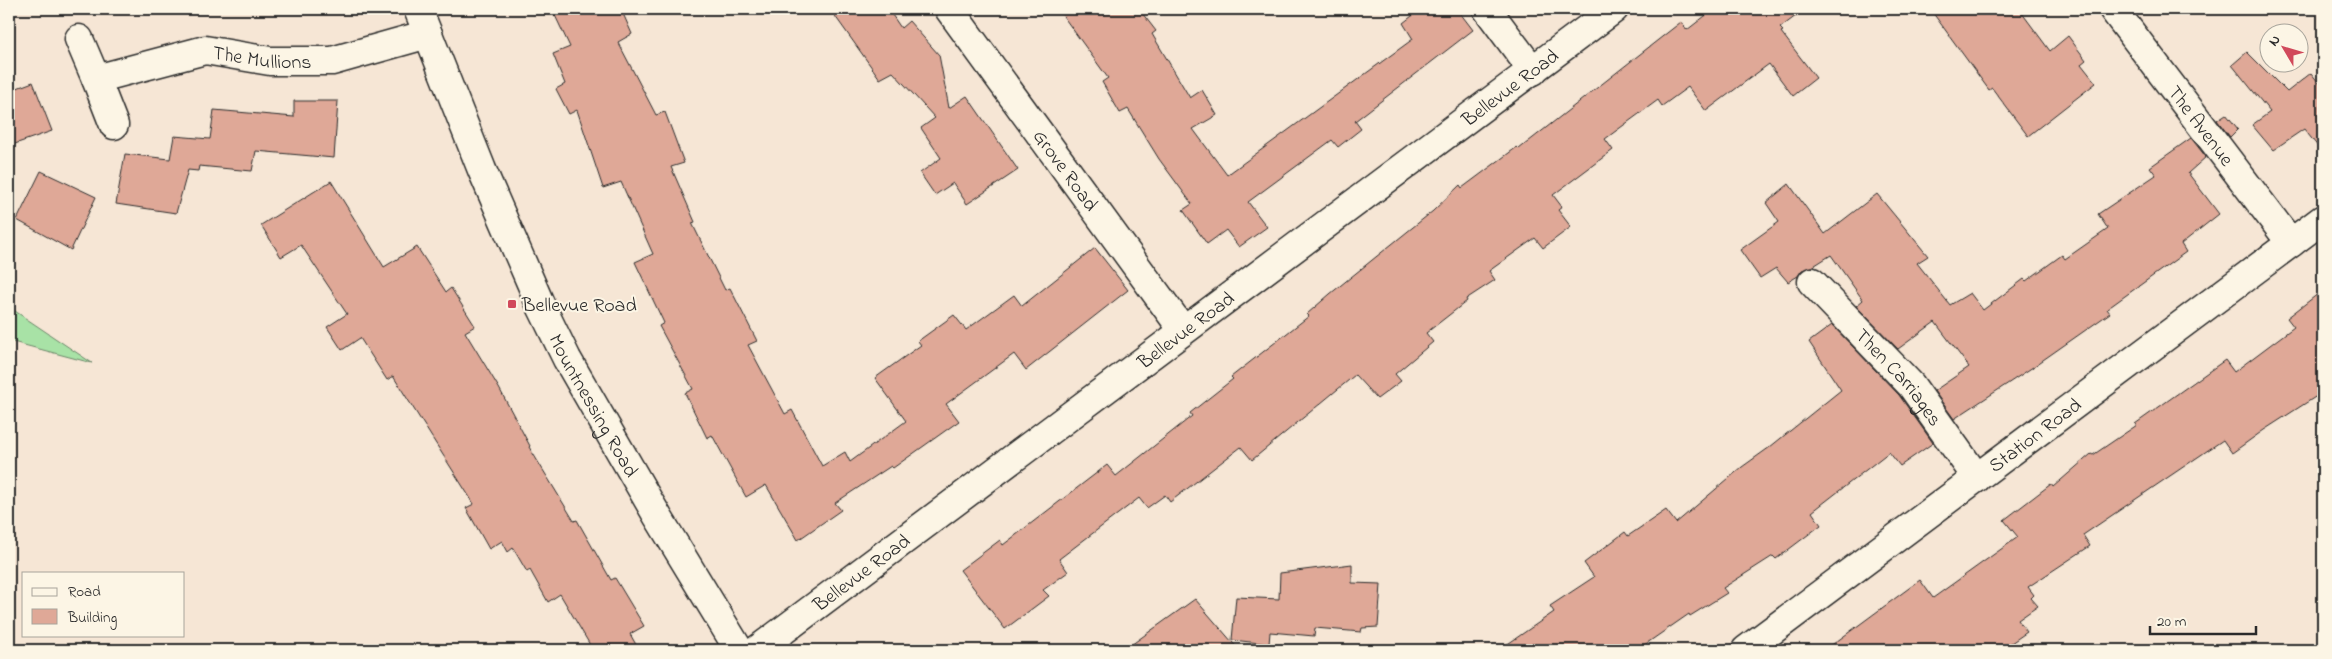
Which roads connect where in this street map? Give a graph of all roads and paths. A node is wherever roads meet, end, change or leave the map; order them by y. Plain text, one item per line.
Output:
1 (418, 9) edge
2 (948, 9) edge
3 (1487, 9) edge
4 (1614, 9) edge
5 (2113, 9) edge
6 (428, 34) junction
7 (79, 39) dead end
8 (1533, 71) junction
9 (96, 79) junction
10 (114, 125) dead end
11 (2323, 219) edge
12 (2290, 243) junction
13 (1812, 282) dead end
14 (1183, 330) junction
15 (1977, 478) junction
16 (740, 650) edge
17 (757, 650) edge
18 (1746, 650) edge

1 - 6 street, Mountnessing Road
2 - 14 street, Grove Road
3 - 8 street
4 - 8 street, Bellevue Road
5 - 12 street, The Avenue
6 - 9 street, The Mullions
6 - 16 street, Mountnessing Road
7 - 9 street
8 - 14 street, Bellevue Road
9 - 10 street
11 - 12 street, Station Road
12 - 15 street, Station Road
13 - 15 street, Then Carriages
14 - 17 street, Bellevue Road
15 - 18 street, Station Road

